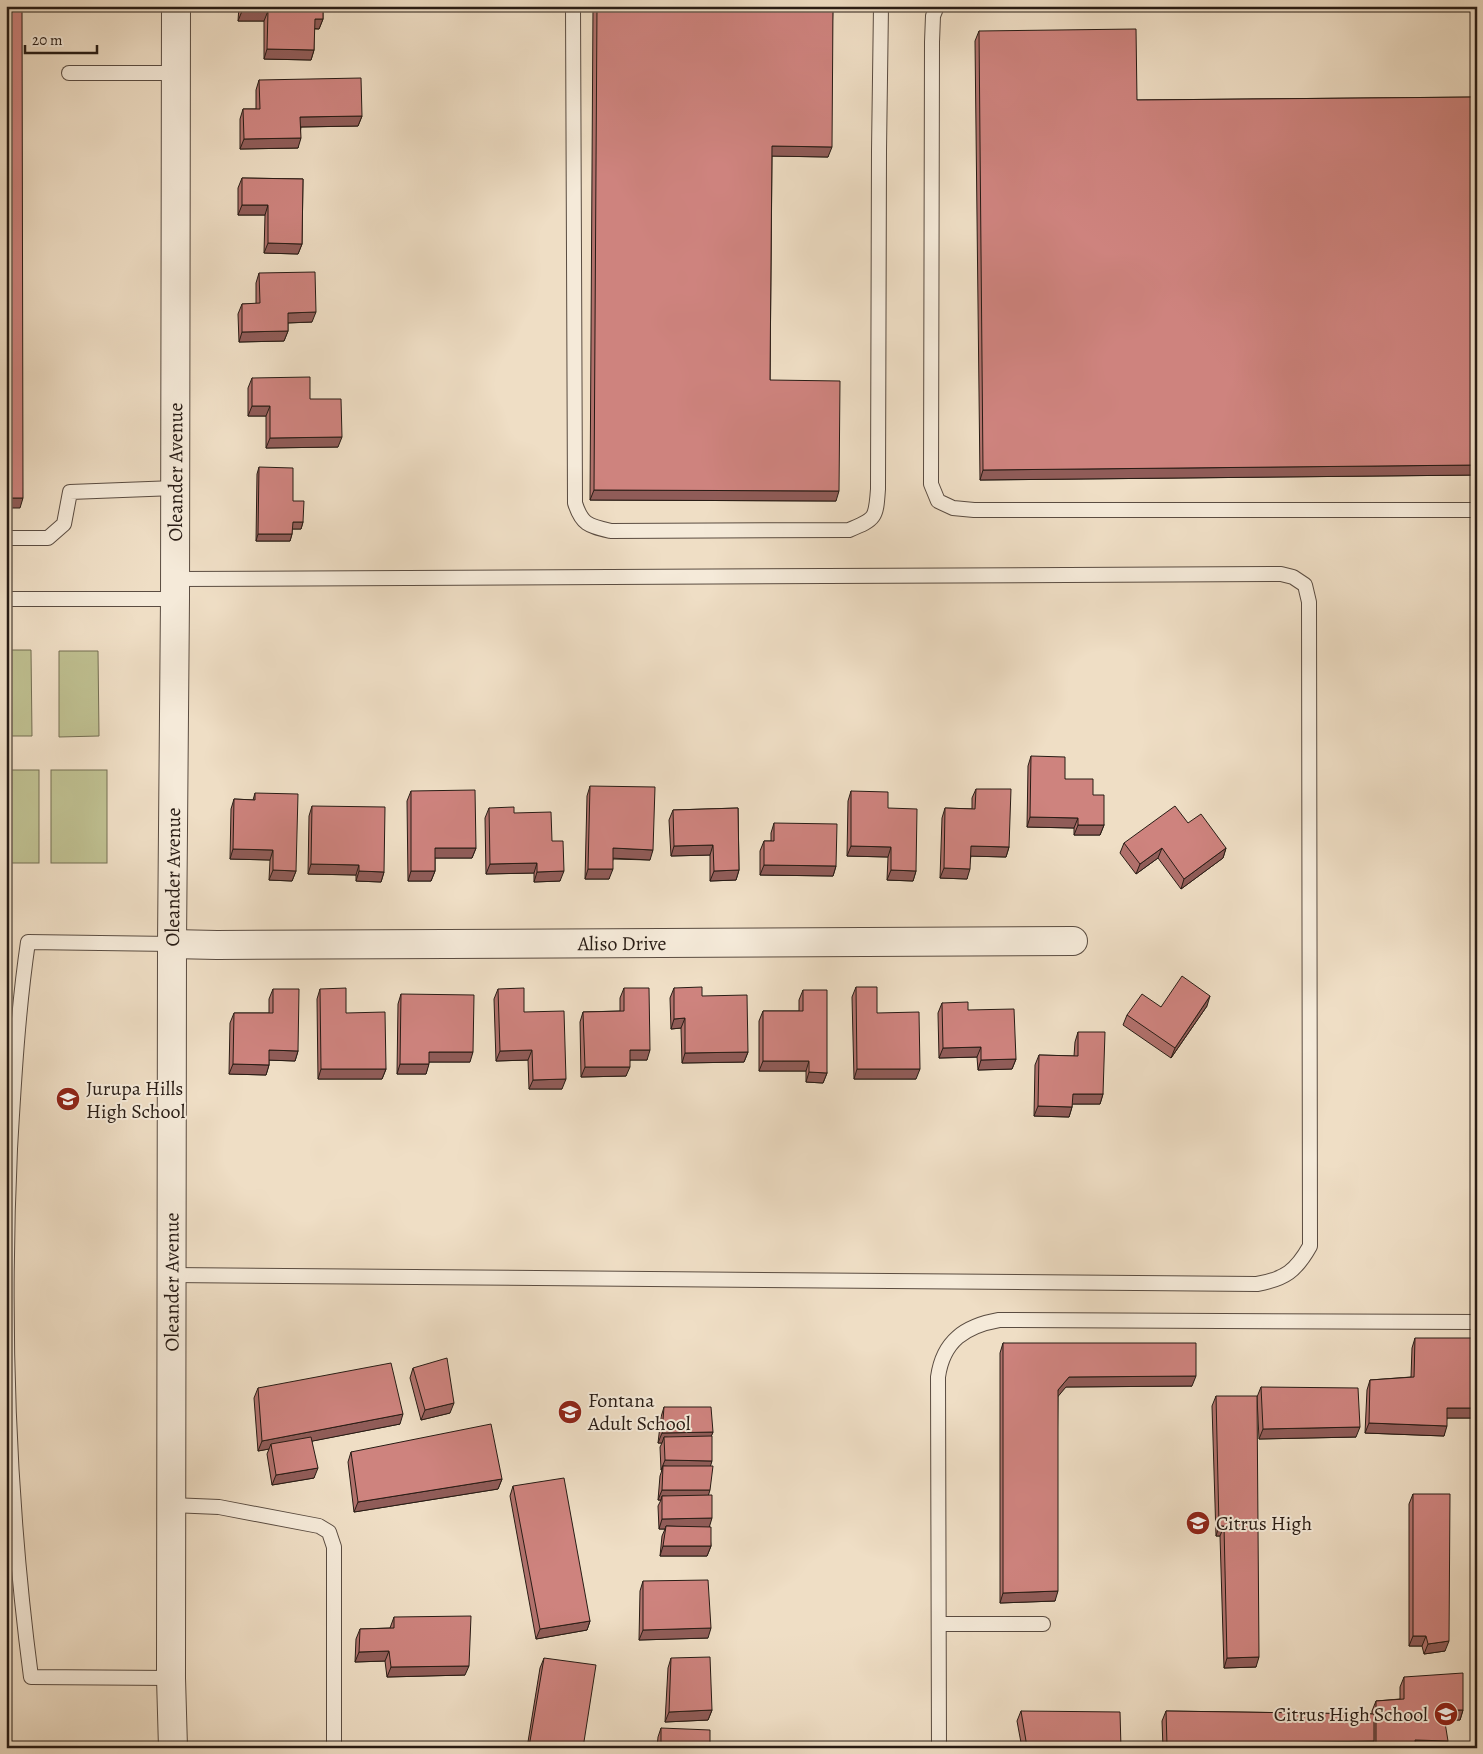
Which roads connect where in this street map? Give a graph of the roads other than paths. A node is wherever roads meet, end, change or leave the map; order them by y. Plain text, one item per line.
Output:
1 (176, 6) edge
2 (573, 6) edge
3 (881, 6) edge
4 (937, 6) edge
5 (70, 73) dead end
6 (176, 73) junction
7 (175, 488) junction
8 (1477, 510) edge
9 (6, 538) edge
10 (175, 589) junction
11 (6, 599) edge
12 (1073, 941) dead end
13 (172, 944) junction
14 (171, 1276) junction
15 (1477, 1322) edge
16 (171, 1505) junction
17 (939, 1624) junction
18 (1043, 1624) dead end
19 (171, 1678) junction
20 (173, 1748) edge
21 (334, 1748) edge
22 (939, 1748) edge

1 - 6 street, Oleander Avenue
2 - 3 lane
4 - 8 lane
5 - 6 lane
6 - 7 street, Oleander Avenue
7 - 9 lane
7 - 10 street, Oleander Avenue
10 - 11 lane
10 - 13 street, Oleander Avenue
10 - 14 lane
12 - 13 street, Aliso Drive
13 - 14 street, Oleander Avenue
13 - 19 lane
14 - 16 street, Oleander Avenue
15 - 17 lane
16 - 19 street, Oleander Avenue
16 - 21 lane
17 - 18 lane
17 - 22 lane
19 - 20 street, Oleander Avenue

